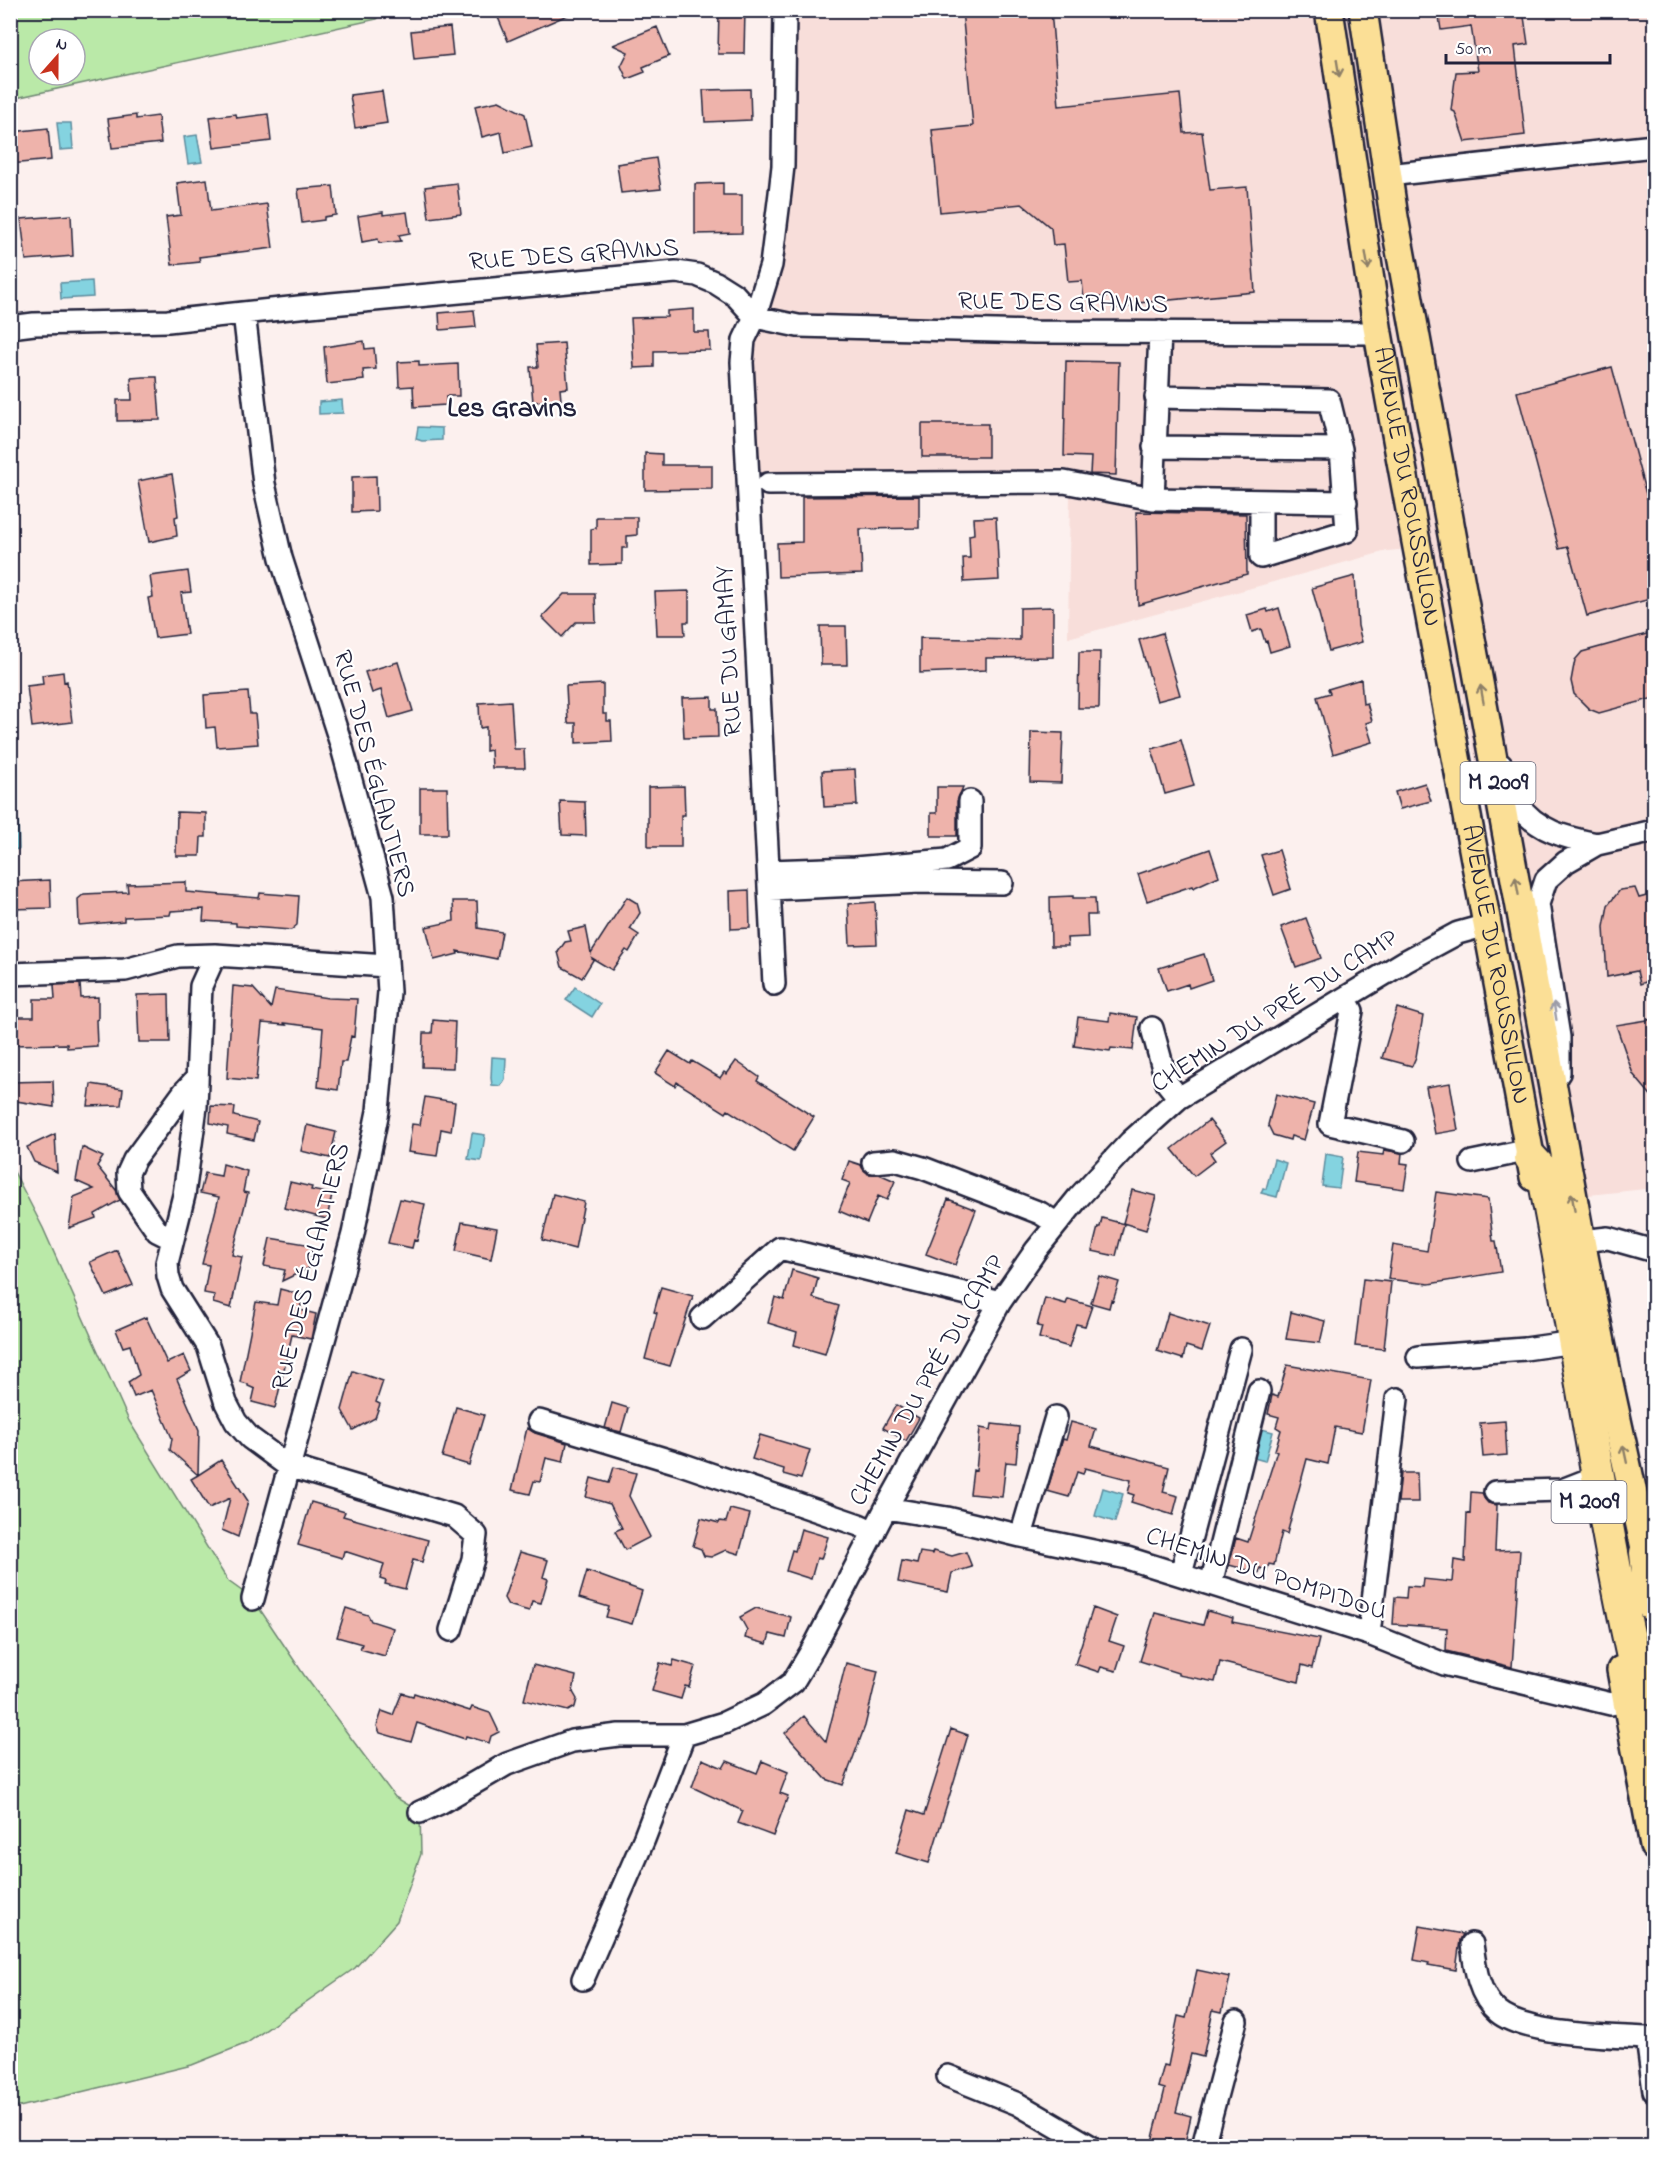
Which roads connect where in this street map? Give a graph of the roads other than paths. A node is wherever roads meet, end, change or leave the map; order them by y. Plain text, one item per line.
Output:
1 (785, 10) edge
2 (1329, 10) edge
3 (1363, 10) edge
4 (1654, 146) edge
5 (1388, 175) junction
6 (244, 314) junction
7 (754, 317) junction
8 (10, 327) edge
9 (1160, 332) junction
10 (1378, 333) junction
11 (1156, 397) junction
12 (1154, 447) junction
13 (1341, 449) junction
14 (768, 484) dead end
15 (1153, 499) junction
16 (1261, 501) junction
17 (1346, 502) junction
18 (1491, 740) junction
19 (970, 801) dead end
20 (1654, 831) edge
21 (1597, 844) junction
22 (770, 880) junction
23 (1002, 884) dead end
24 (1487, 925) junction
25 (214, 955) junction
26 (387, 966) junction
27 (10, 974) edge
28 (774, 984) dead end
29 (1345, 998) junction
30 (1152, 1028) dead end
31 (197, 1078) junction
32 (1179, 1098) junction
33 (1560, 1132) junction
34 (1402, 1141) dead end
35 (1531, 1154) junction
36 (873, 1162) dead end
37 (1472, 1162) dead end
38 (1056, 1223) junction
39 (173, 1239) junction
40 (1581, 1241) junction
41 (1654, 1251) edge
42 (1000, 1302) junction
43 (702, 1318) dead end
44 (1560, 1344) junction
45 (1241, 1349) dead end
46 (1418, 1357) dead end
47 (1259, 1391) dead end
48 (1397, 1399) dead end
49 (1056, 1417) dead end
50 (539, 1421) dead end
51 (288, 1466) junction
52 (1585, 1481) junction
53 (1495, 1492) dead end
54 (885, 1508) junction
55 (874, 1532) junction
56 (1021, 1536) junction
57 (1650, 1562) edge
58 (1181, 1574) junction
59 (1211, 1584) junction
60 (253, 1599) dead end
61 (1654, 1606) edge
62 (452, 1630) dead end
63 (1369, 1634) junction
64 (1627, 1701) junction
65 (684, 1735) junction
66 (1654, 1746) edge
67 (420, 1812) dead end
68 (1654, 1846) edge
69 (1472, 1944) dead end
70 (583, 1979) dead end
71 (1236, 2021) dead end
72 (948, 2076) dead end
73 (1654, 2091) edge
74 (1090, 2146) edge
75 (1203, 2146) edge

1 - 7 street, RUE DU GAMAY
2 -> 10 main road, AVENUE DU ROUSSILLON / M 2009
3 - 5 main road, AVENUE DU ROUSSILLON / M 2009
4 - 5 street
18 -> 5 main road, AVENUE DU ROUSSILLON / M 2009
6 - 7 street, RUE DES GRAVINS
6 - 8 street, RUE DES GRAVINS
6 - 26 street, RUE DES ÉGLANTIERS
7 - 9 street, RUE DES GRAVINS
7 - 22 street, RUE DU GAMAY
9 - 10 street, RUE DES GRAVINS
9 - 11 street
10 - 24 main road, AVENUE DU ROUSSILLON / M 2009
11 - 12 street
11 - 13 street
12 - 13 street
12 - 15 street
13 - 17 street
14 - 15 street
15 - 16 street
16 - 17 street
16 - 17 street
18 - 21 street
33 -> 18 main road, AVENUE DU ROUSSILLON / M 2009
19 - 22 street
20 - 21 street
33 -> 21 street
22 - 23 street
22 - 28 street, RUE DU GAMAY
24 - 29 street, CHEMIN DU PRÉ DU CAMP
24 - 35 main road, AVENUE DU ROUSSILLON / M 2009
25 - 26 street
25 - 27 street
25 - 31 street
26 - 51 street, RUE DES ÉGLANTIERS
29 - 32 street, CHEMIN DU PRÉ DU CAMP
29 - 34 street
30 - 32 street
31 - 39 street
31 - 39 street
32 - 38 street, CHEMIN DU PRÉ DU CAMP
40 -> 33 main road, AVENUE DU ROUSSILLON / M 2009
35 - 37 street
35 - 44 main road, AVENUE DU ROUSSILLON / M 2009
35 - 66 highway
36 - 38 street
38 - 42 street, CHEMIN DU PRÉ DU CAMP
39 - 51 street
40 - 41 street
57 -> 40 main road, AVENUE DU ROUSSILLON / M 2009
42 - 43 street
42 - 54 street, CHEMIN DU PRÉ DU CAMP
44 - 46 street
44 - 52 main road, AVENUE DU ROUSSILLON / M 2009
45 - 58 street
47 - 59 street
48 - 63 street
49 - 56 street
50 - 55 street
51 - 60 street, RUE DES ÉGLANTIERS
51 - 62 street
52 - 53 street
52 - 64 main road, AVENUE DU ROUSSILLON / M 2009
54 - 55 street, CHEMIN DU PRÉ DU CAMP
54 - 56 street, CHEMIN DU POMPIDOU
55 - 65 street, CHEMIN DU PRÉ DU CAMP
56 - 58 street, CHEMIN DU POMPIDOU
57 - 61 highway
58 - 59 street, CHEMIN DU POMPIDOU
59 - 63 street, CHEMIN DU POMPIDOU
63 - 64 street, CHEMIN DU POMPIDOU
64 - 68 main road, AVENUE DU ROUSSILLON / M 2009
65 - 67 street, CHEMIN DU PRÉ DU CAMP
65 - 70 street
69 - 73 street
71 - 75 street
72 - 74 street

